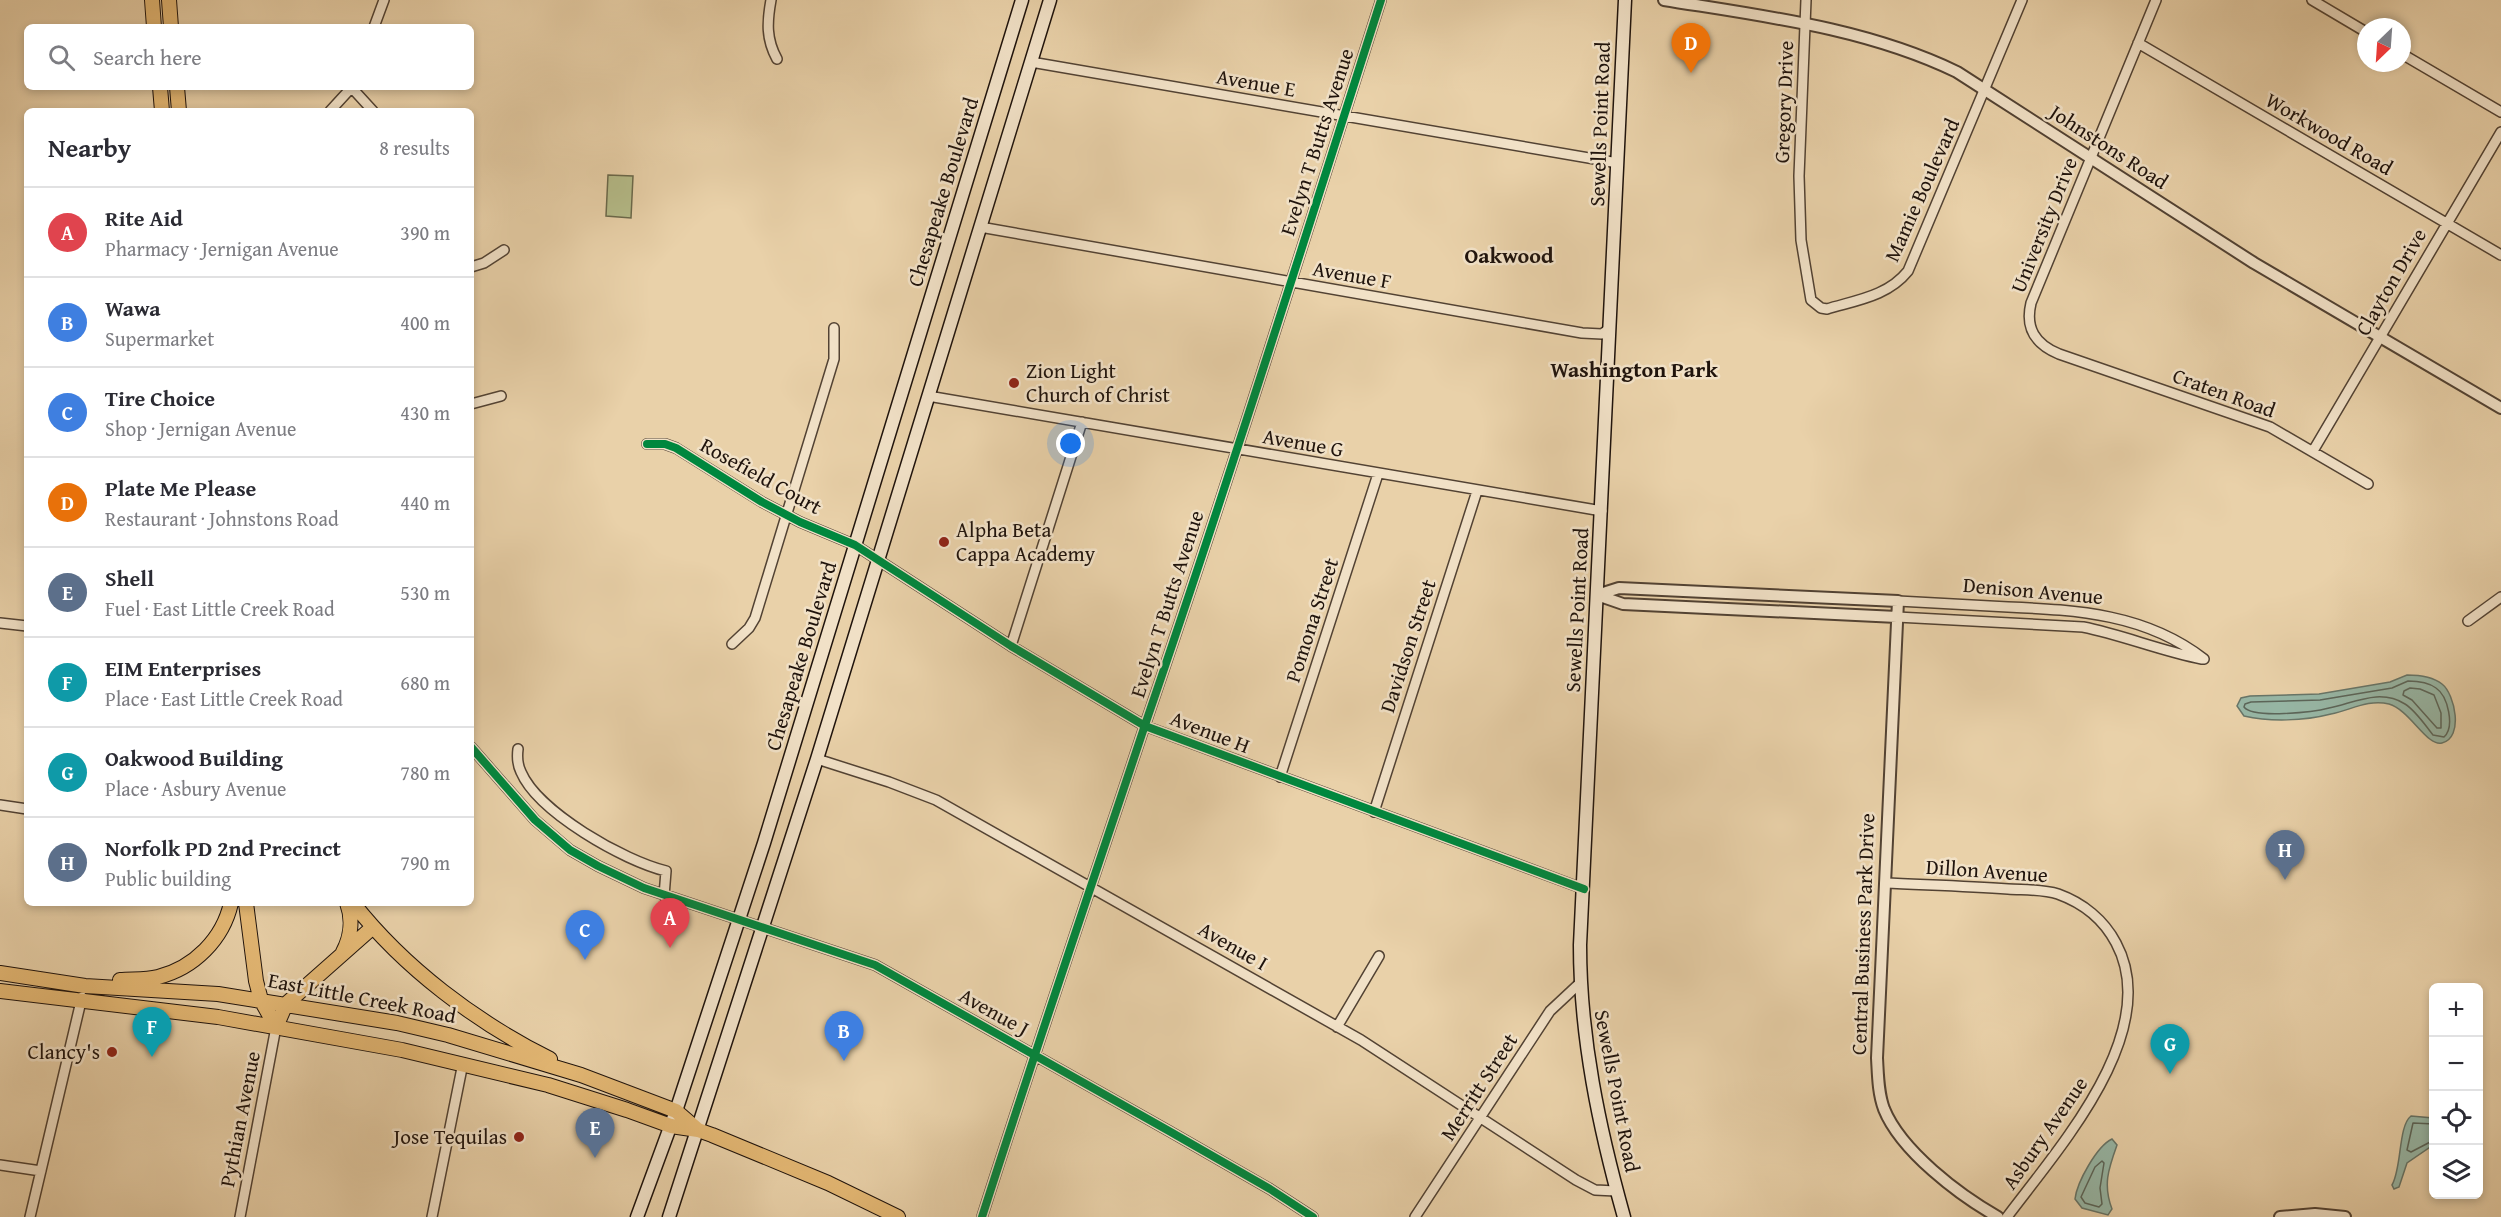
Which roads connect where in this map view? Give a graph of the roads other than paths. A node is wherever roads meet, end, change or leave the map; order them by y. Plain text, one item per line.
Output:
1 (152, 0) edge
2 (169, 0) edge
3 (384, 0) edge
4 (771, 0) edge
5 (1022, 0) edge
6 (1050, 0) edge
7 (1381, 0) edge
8 (1625, 0) edge
9 (1664, 0) edge
10 (1806, 0) edge
11 (2022, 0) edge
12 (2156, 0) edge
13 (2312, 0) edge
14 (154, 24) edge
15 (171, 24) edge
16 (376, 24) edge
17 (1805, 24) junction
18 (2357, 28) edge
19 (2138, 43) junction
20 (777, 59) dead end
21 (2411, 59) edge
22 (1031, 62) junction
23 (1986, 88) junction
24 (160, 90) edge
25 (177, 90) edge
26 (349, 90) edge
27 (355, 90) edge
28 (162, 108) edge
29 (179, 108) edge
30 (333, 108) edge
31 (370, 108) edge
32 (2501, 112) edge
33 (1344, 117) junction
34 (2501, 132) edge
35 (2090, 158) junction
36 (1618, 163) junction
37 (1799, 205) joint
38 (2446, 223) junction
39 (980, 227) junction
40 (504, 250) dead end
41 (2501, 255) edge
42 (474, 266) edge
43 (1290, 282) junction
44 (834, 328) dead end
45 (1610, 328) junction
46 (2379, 337) junction
47 (2059, 354) joint
48 (501, 396) dead end
49 (928, 396) junction
50 (474, 403) edge
51 (2501, 408) edge
52 (1082, 422) junction
53 (647, 444) dead end
54 (1237, 449) junction
55 (2313, 451) junction
56 (1378, 474) junction
57 (2368, 484) dead end
58 (1477, 491) junction
59 (1602, 512) junction
60 (787, 515) junction
61 (855, 545) junction
62 (878, 561) junction
63 (1597, 595) junction
64 (2501, 597) edge
65 (1898, 601) junction
66 (1897, 617) junction
67 (2468, 621) dead end
68 (0, 622) edge
69 (24, 626) edge
70 (732, 644) dead end
71 (1011, 646) junction
72 (1145, 726) junction
73 (518, 749) dead end
74 (474, 751) edge
75 (817, 759) junction
76 (1280, 777) junction
77 (0, 805) edge
78 (24, 809) edge
79 (1374, 812) junction
80 (1885, 883) junction
81 (1089, 886) junction
82 (1584, 889) junction
83 (664, 896) junction
84 (230, 906) edge
85 (246, 906) edge
86 (348, 906) edge
87 (356, 906) edge
88 (738, 921) junction
89 (373, 927) junction
90 (763, 928) junction
91 (340, 956) junction
92 (1378, 956) dead end
93 (2125, 964) joint
94 (0, 973) edge
95 (1580, 983) junction
96 (85, 986) junction
97 (0, 991) edge
98 (261, 1000) junction
99 (81, 1001) junction
100 (286, 1004) junction
101 (276, 1027) junction
102 (1336, 1027) junction
103 (1034, 1055) junction
104 (463, 1063) junction
105 (581, 1075) junction
106 (676, 1111) junction
107 (1480, 1118) junction
108 (671, 1126) junction
109 (698, 1130) junction
110 (0, 1165) edge
111 (41, 1171) junction
112 (1616, 1191) junction
113 (30, 1217) edge
114 (240, 1217) edge
115 (432, 1217) edge
116 (637, 1217) edge
117 (669, 1217) edge
118 (898, 1217) edge
119 (982, 1217) edge
120 (1313, 1217) edge
121 (1415, 1217) edge
122 (1624, 1217) edge
123 (1998, 1217) edge
124 (2007, 1217) edge
125 (2280, 1217) edge
126 (2345, 1217) edge

1 - 14 main road
2 - 15 main road
3 - 16 street
4 - 20 street
5 - 61 main road, Chesapeake Boulevard
6 - 22 main road
7 - 33 street, Evelyn T Butts Avenue
8 - 36 main road, Sewells Point Road
9 - 17 street, Johnstons Road
10 - 17 street, Gregory Drive
11 - 23 street, Mamie Boulevard
12 - 19 street, University Drive
13 - 18 street
17 - 23 street, Johnstons Road
17 - 37 street, Gregory Drive
19 - 35 street, University Drive
19 - 38 street, Workwood Road
21 - 32 street
22 - 33 street, Avenue E
22 - 39 main road
23 - 35 street, Johnstons Road
23 - 37 street, Mamie Boulevard
24 - 28 main road
25 - 29 main road
26 - 30 street
27 - 31 street
33 - 36 street, Avenue E
33 - 43 street, Evelyn T Butts Avenue
34 - 38 street, Clayton Drive
35 - 46 street, Johnstons Road
35 - 47 street, University Drive
36 - 45 main road, Sewells Point Road
38 - 41 street, Workwood Road
38 - 46 street, Clayton Drive
39 - 43 street, Avenue F
39 - 49 main road
40 - 42 street
43 - 45 street, Avenue F
43 - 54 street, Evelyn T Butts Avenue
44 - 60 street
45 - 59 main road, Sewells Point Road
46 - 51 street, Johnstons Road
46 - 55 street, Clayton Drive
47 - 55 street, Craten Road
48 - 50 street
49 - 52 street, Avenue G
49 - 62 main road
52 - 54 street, Avenue G
52 - 71 street
53 - 60 street, Rosefield Court
54 - 56 street, Avenue G
54 - 72 street, Evelyn T Butts Avenue
55 - 57 street, Craten Road
56 - 58 street, Avenue G
56 - 76 street, Pomona Street
58 - 59 street, Avenue G
58 - 79 street, Davidson Street
59 - 63 main road, Sewells Point Road
60 - 61 street, Rosefield Court
60 - 70 street
61 - 62 street, Avenue H
61 - 88 main road, Chesapeake Boulevard
62 - 71 street, Avenue H
62 - 75 main road
63 - 65 street, Denison Avenue
63 - 66 street, Denison Avenue
63 - 82 main road, Sewells Point Road
64 - 67 street
65 - 66 street, Central Business Park Drive
65 - 66 street, Denison Avenue
66 - 80 street, Central Business Park Drive
68 - 69 street
71 - 72 street, Avenue H
72 - 76 street, Avenue H
72 - 81 street, Evelyn T Butts Avenue
73 - 83 street
74 - 83 street, Avenue J
75 - 81 street, Avenue I
75 - 90 main road
76 - 79 street, Avenue H
77 - 78 street
79 - 82 street, Avenue H
80 - 93 street, Dillon Avenue
80 - 123 street, Central Business Park Drive
81 - 102 street, Avenue I
81 - 103 street, Evelyn T Butts Avenue
82 - 95 main road, Sewells Point Road
83 - 88 street, Avenue J
84 - 96 main road
85 - 98 main road
86 - 91 main road
87 - 89 main road
88 - 90 street, Avenue J
88 - 106 main road, Chesapeake Boulevard
89 - 91 main road
89 - 105 main road
90 - 103 street, Avenue J
90 - 109 main road
91 - 100 main road
92 - 102 street
93 - 124 street, Asbury Avenue
94 - 96 main road, East Little Creek Road
95 - 107 street, Merritt Street
95 - 112 main road, Sewells Point Road
96 - 98 main road, East Little Creek Road
96 - 99 street
97 - 99 main road, East Little Creek Road
98 - 100 main road, East Little Creek Road
98 - 101 main road
99 - 101 main road, East Little Creek Road
99 - 111 street
100 - 101 main road
100 - 105 main road, East Little Creek Road
101 - 104 main road, East Little Creek Road
101 - 114 street, Pythian Avenue
102 - 107 street, Avenue I
103 - 119 street, Evelyn T Butts Avenue
103 - 120 street, Avenue J
104 - 108 main road, East Little Creek Road
104 - 115 street
105 - 106 main road, East Little Creek Road
106 - 108 main road, Chesapeake Boulevard
106 - 109 main road, East Little Creek Road
107 - 112 street, Avenue I
107 - 121 street, Merritt Street
108 - 109 main road, East Little Creek Road
108 - 116 main road, Chesapeake Boulevard
109 - 117 main road
109 - 118 main road, East Little Creek Road
110 - 111 street
111 - 113 street
112 - 122 main road, Sewells Point Road
125 - 126 street

